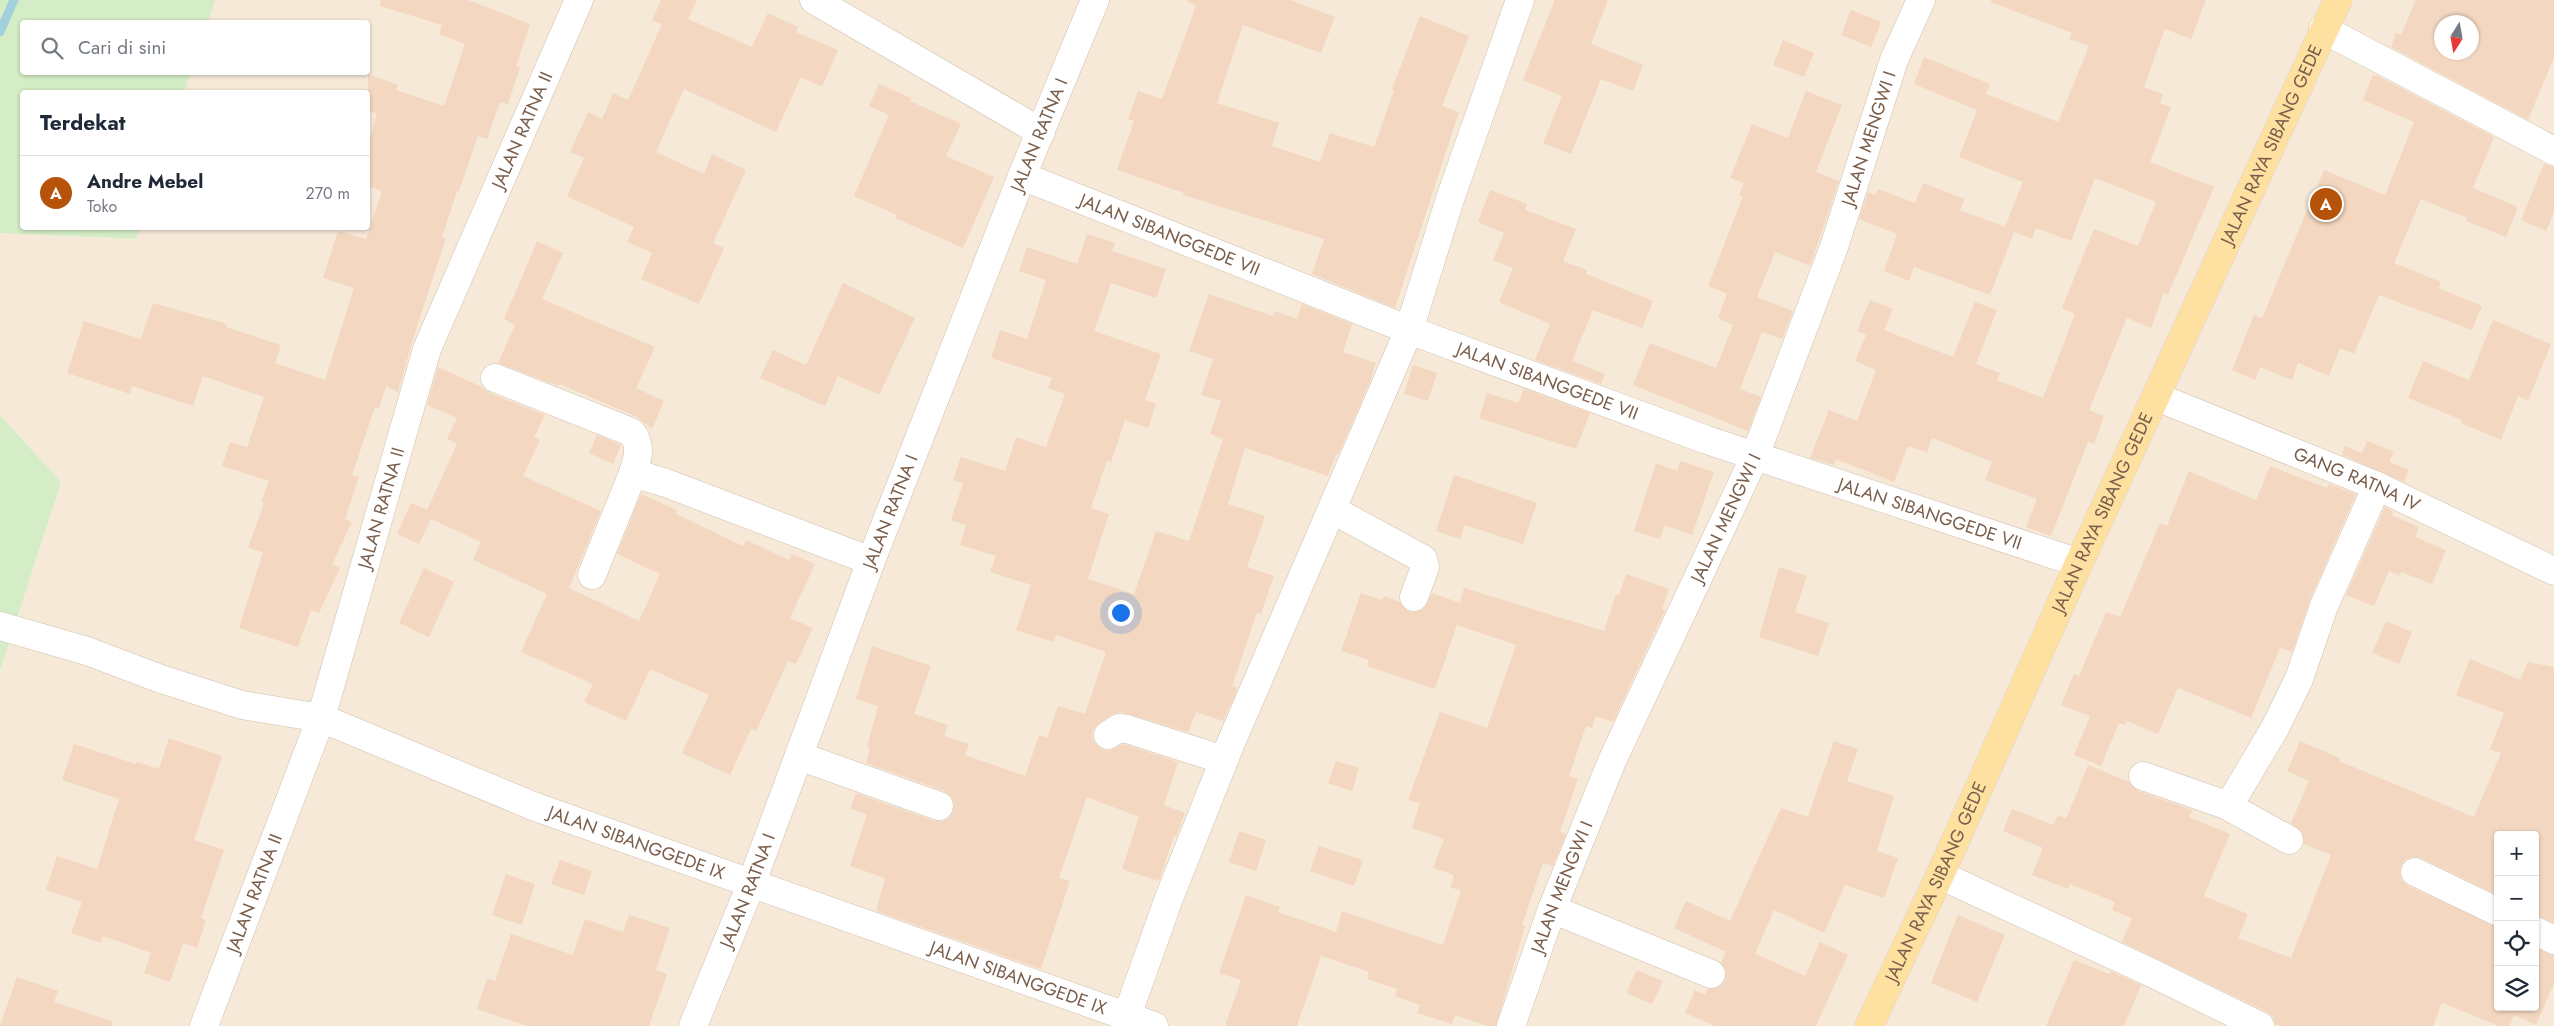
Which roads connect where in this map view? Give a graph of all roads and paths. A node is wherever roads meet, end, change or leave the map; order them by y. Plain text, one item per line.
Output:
1 (579, 0) edge
2 (814, 0) edge
3 (1095, 0) edge
4 (1520, 0) edge
5 (1921, 0) edge
6 (2338, 0) edge
7 (2323, 30) junction
8 (1041, 132) junction
9 (2554, 151) edge
10 (1022, 176) junction
11 (1409, 330) junction
12 (495, 378) dead end
13 (2157, 397) junction
14 (1755, 456) junction
15 (633, 473) junction
16 (2377, 486) junction
17 (1333, 510) junction
18 (871, 561) junction
19 (2079, 563) junction
20 (2554, 571) edge
21 (592, 575) dead end
22 (1414, 596) dead end
23 (0, 626) edge
24 (321, 718) junction
25 (1108, 735) dead end
26 (798, 756) junction
27 (1224, 760) junction
28 (2143, 776) dead end
29 (2226, 804) junction
30 (939, 806) dead end
31 (2289, 840) dead end
32 (2415, 872) dead end
33 (1940, 875) junction
34 (752, 882) junction
35 (1552, 909) junction
36 (2494, 910) edge
37 (2539, 933) edge
38 (2554, 940) edge
39 (1711, 974) dead end
40 (1127, 1016) junction
41 (204, 1026) edge
42 (693, 1026) edge
43 (1154, 1026) edge
44 (1511, 1026) edge
45 (1869, 1026) edge
46 (2260, 1026) edge

1 - 24 street, JALAN RATNA II
2 - 8 street
3 - 8 street, JALAN RATNA I
4 - 11 street
5 - 14 street, JALAN MENGWI I
6 - 7 main road, JALAN RAYA SIBANG GEDE
7 - 9 street
7 - 13 main road, JALAN RAYA SIBANG GEDE
8 - 10 street, JALAN RATNA I
10 - 11 street, JALAN SIBANGGEDE VII
10 - 18 street, JALAN RATNA I
11 - 14 street, JALAN SIBANGGEDE VII
11 - 17 street
12 - 15 street
13 - 16 street, GANG RATNA IV
13 - 19 main road, JALAN RAYA SIBANG GEDE
14 - 19 street, JALAN SIBANGGEDE VII
14 - 35 street, JALAN MENGWI I
15 - 18 street
15 - 21 street
16 - 20 street, GANG RATNA IV
16 - 29 street
17 - 22 street
17 - 27 street
18 - 26 street, JALAN RATNA I
19 - 33 main road, JALAN RAYA SIBANG GEDE
23 - 24 street, JALAN SIBANGGEDE IX
24 - 34 street, JALAN SIBANGGEDE IX
24 - 41 street, JALAN RATNA II
25 - 27 street
26 - 30 street
26 - 34 street, JALAN RATNA I
27 - 40 street
28 - 29 street
29 - 31 street
32 - 36 street
33 - 45 main road, JALAN RAYA SIBANG GEDE
33 - 46 street
34 - 40 street, JALAN SIBANGGEDE IX
34 - 42 street, JALAN RATNA I
35 - 39 street
35 - 44 street, JALAN MENGWI I
37 - 38 street
40 - 43 street, JALAN SIBANGGEDE IX

